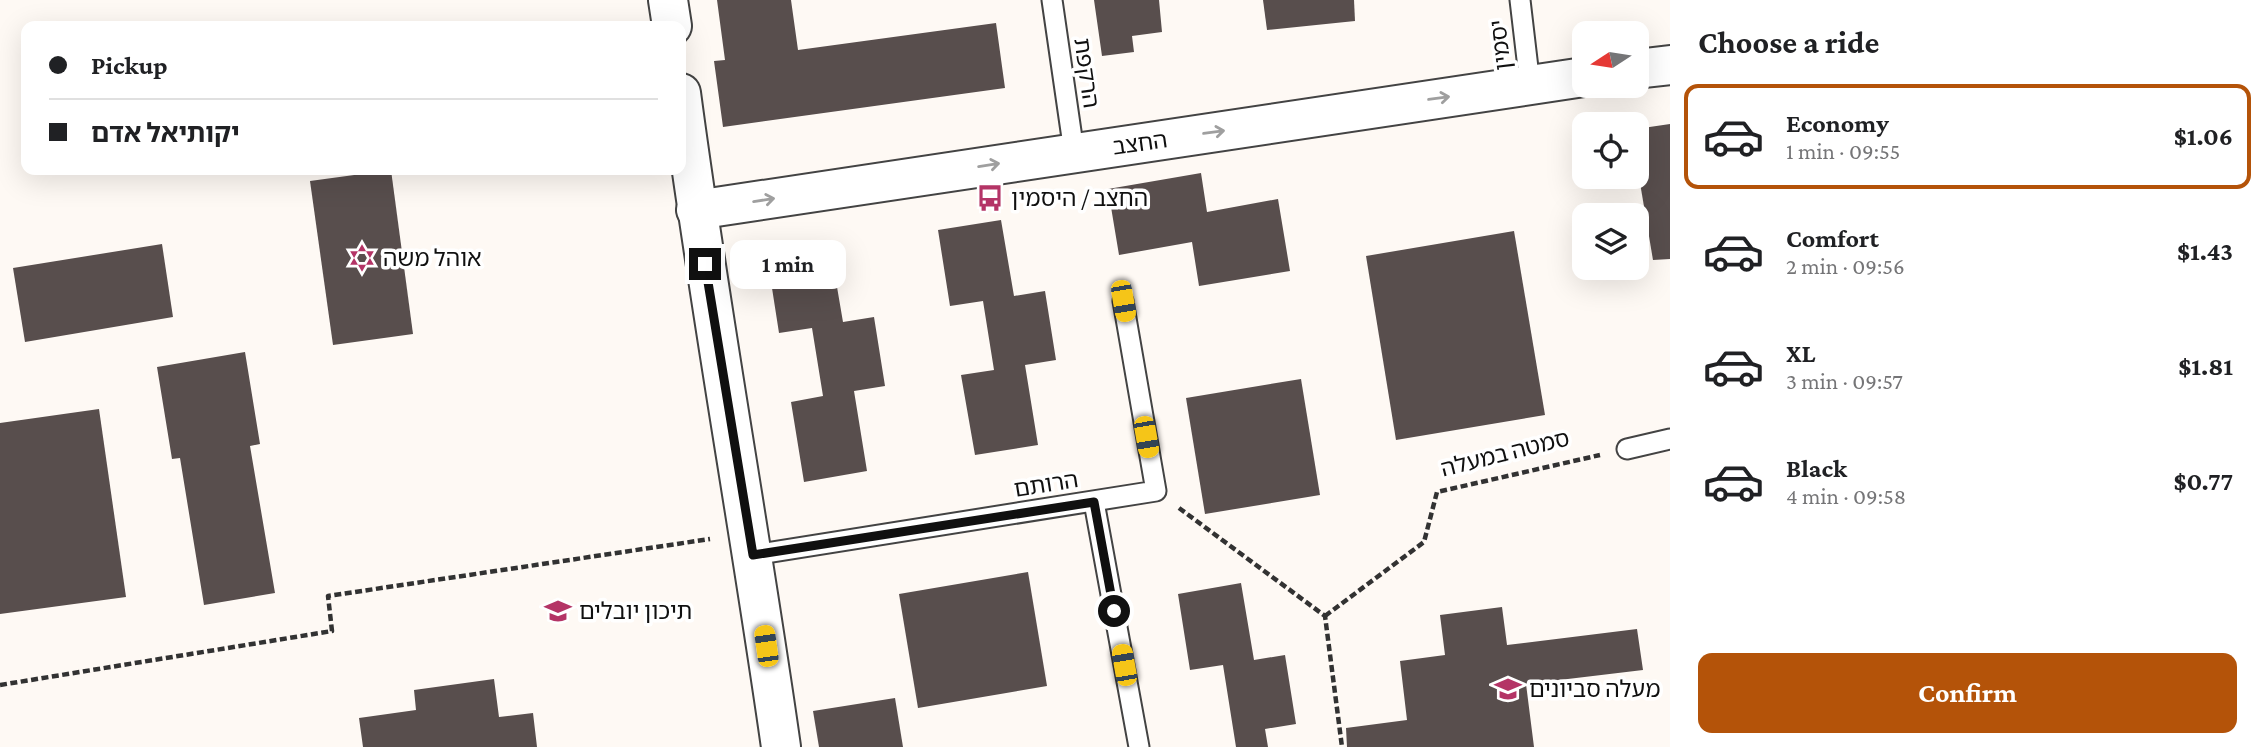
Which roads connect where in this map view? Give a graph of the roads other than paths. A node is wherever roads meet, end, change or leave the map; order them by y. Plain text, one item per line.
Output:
1 (668, 0) edge
2 (1052, 0) edge
3 (1520, 0) edge
4 (671, 21) edge
5 (1670, 65) edge
6 (1649, 67) edge
7 (1572, 79) edge
8 (1530, 85) junction
9 (686, 132) edge
10 (1074, 152) junction
11 (696, 210) junction
12 (1123, 301) dead end
13 (1670, 439) edge
14 (1627, 449) road end
15 (1094, 502) junction
16 (752, 544) junction
17 (781, 747) edge
18 (1139, 747) edge

1 - 4 street
2 - 10 lane, הרקפת
3 - 8 lane, יסמין
5 - 6 street
7 - 8 street, החצב
10 -> 8 street, החצב
9 - 11 street
11 -> 10 street, החצב
11 - 16 street
12 - 15 lane, הרותם
13 - 14 lane
15 - 16 lane, הרותם
15 - 18 lane
16 - 17 street

